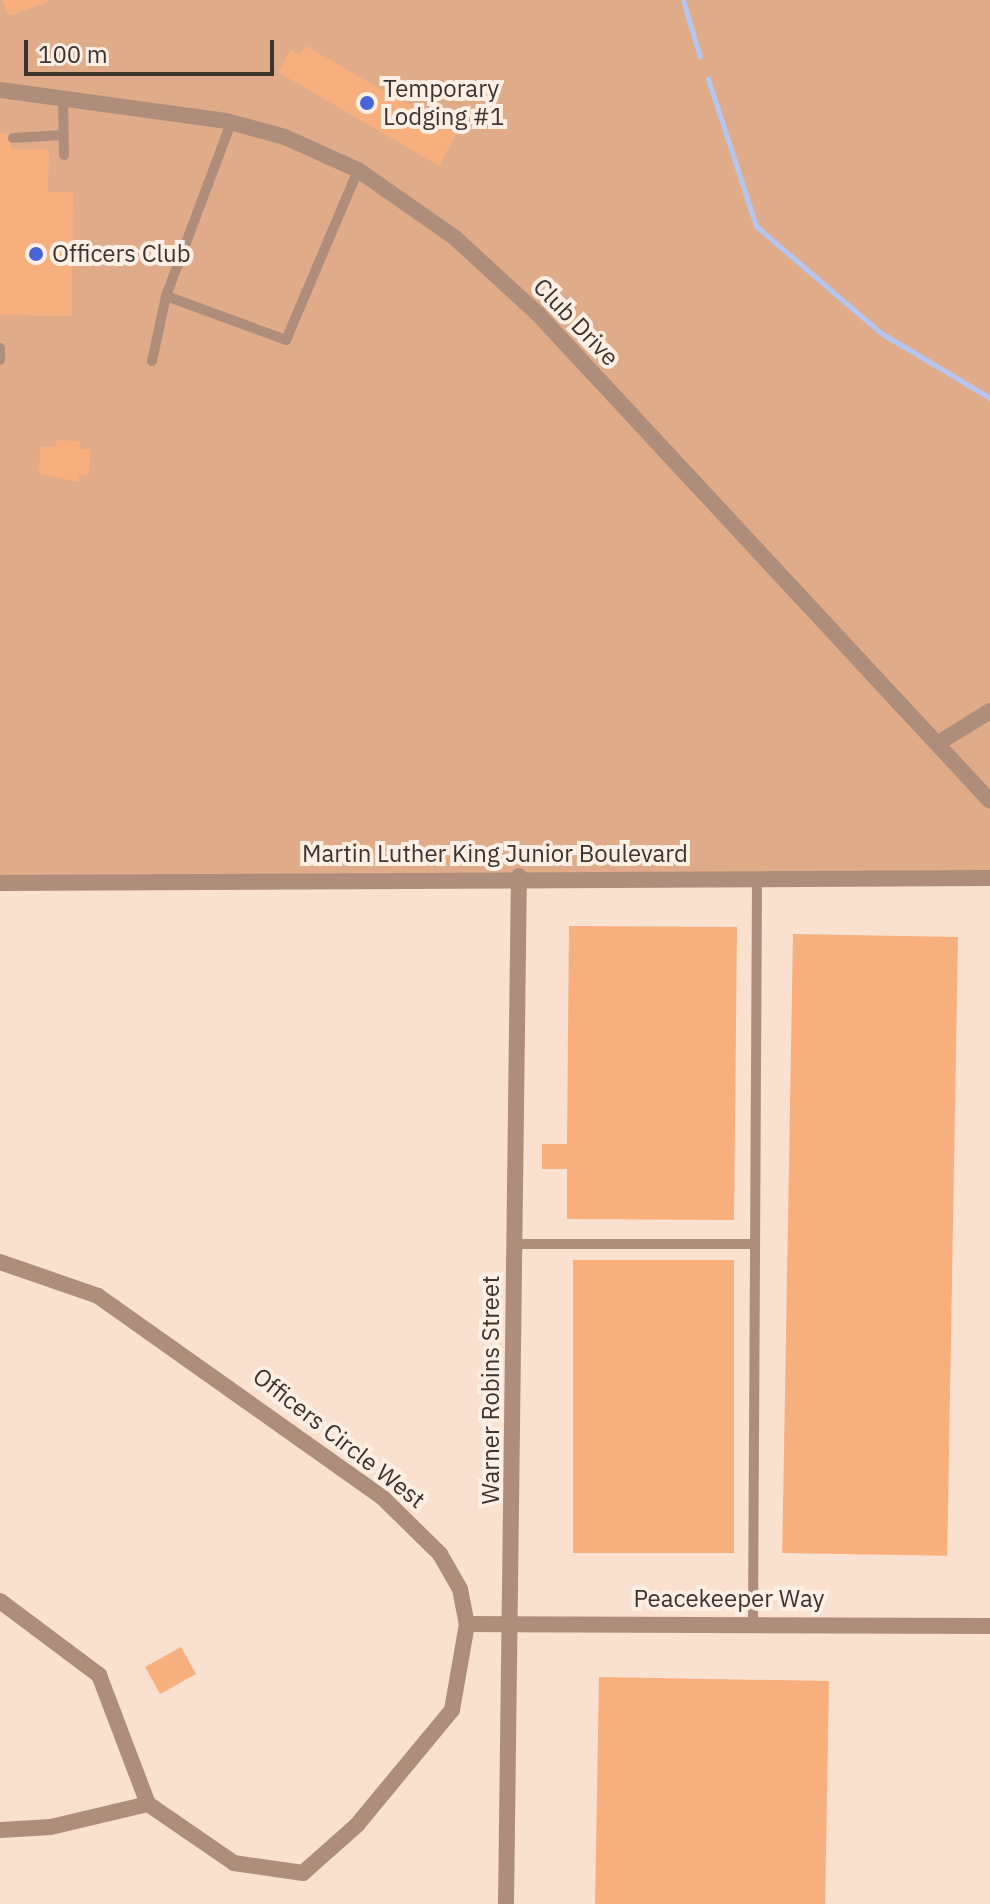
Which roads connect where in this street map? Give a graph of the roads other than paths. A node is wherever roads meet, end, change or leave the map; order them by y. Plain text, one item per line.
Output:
1 (0, 90) edge
2 (63, 98) junction
3 (231, 123) junction
4 (64, 135) junction
5 (13, 138) dead end
6 (64, 155) dead end
7 (358, 170) junction
8 (166, 296) junction
9 (0, 348) edge
10 (0, 360) edge
11 (152, 361) dead end
12 (990, 711) edge
13 (940, 742) junction
14 (990, 801) edge
15 (519, 876) junction
16 (757, 878) junction
17 (990, 878) edge
18 (0, 883) edge
19 (516, 1244) junction
20 (755, 1244) junction
21 (0, 1262) edge
22 (0, 1601) edge
23 (513, 1622) junction
24 (467, 1624) junction
25 (753, 1624) junction
26 (990, 1626) edge
27 (148, 1804) junction
28 (0, 1830) edge
29 (506, 1904) edge

1 - 2 street, Club Drive
2 - 3 street, Club Drive
2 - 4 lane
3 - 7 street, Club Drive
3 - 8 lane
4 - 5 lane
4 - 6 lane
7 - 8 lane
7 - 13 street, Club Drive
8 - 11 lane
9 - 10 lane
12 - 13 street
13 - 14 street, Club Drive
15 - 16 street, Martin Luther King Junior Boulevard
15 - 18 street, Martin Luther King Junior Boulevard
15 - 19 street, Warner Robins Street
16 - 17 street, Martin Luther King Junior Boulevard
16 - 20 lane
19 - 20 lane
19 - 23 street, Warner Robins Street
20 - 25 lane
21 - 24 street, Officers Circle West
22 - 27 street
23 - 24 street, Peacekeeper Way
23 - 25 street, Peacekeeper Way
23 - 29 street, Warner Robins Street
24 - 27 street, Officers Circle West
25 - 26 street, Peacekeeper Way
27 - 28 street

